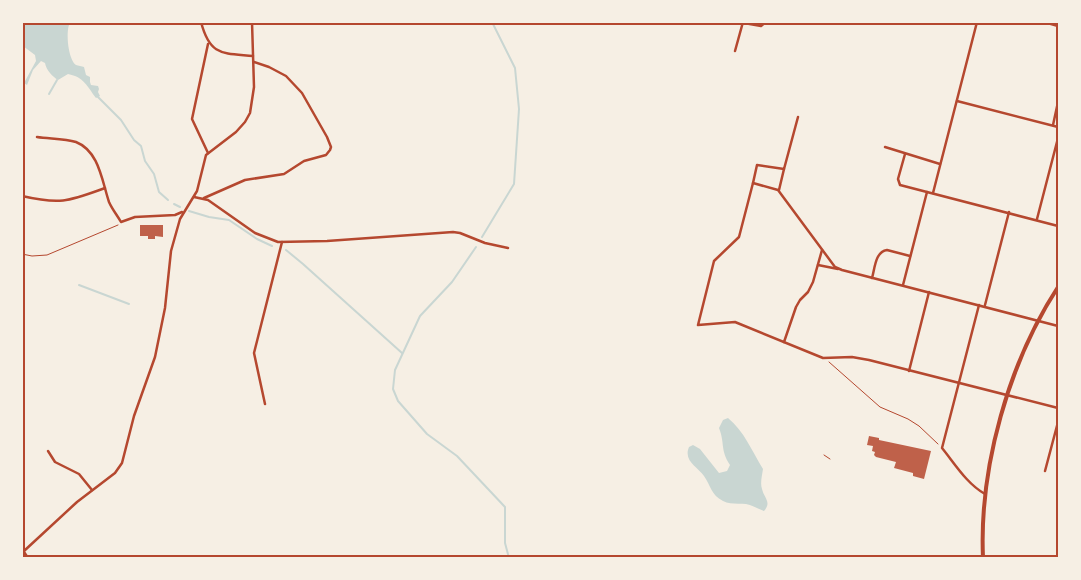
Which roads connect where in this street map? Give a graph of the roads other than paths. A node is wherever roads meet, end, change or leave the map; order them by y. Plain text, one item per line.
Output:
1 (201, 22) edge
2 (252, 22) edge
3 (766, 22) edge
4 (977, 22) edge
5 (1044, 22) edge
6 (743, 23) edge
7 (1048, 23) edge
8 (1058, 26) edge
9 (208, 44) junction
10 (736, 51) dead end
11 (253, 56) junction
12 (253, 61) junction
13 (957, 101) junction
14 (1058, 102) edge
15 (798, 117) dead end
16 (1052, 125) junction
17 (1058, 126) edge
18 (37, 137) dead end
19 (1058, 138) edge
20 (885, 147) dead end
21 (208, 153) junction
22 (904, 154) junction
23 (940, 164) junction
24 (784, 169) junction
25 (753, 183) junction
26 (105, 188) junction
27 (778, 190) junction
28 (927, 192) junction
29 (933, 193) junction
30 (22, 196) edge
31 (194, 197) junction
32 (204, 198) junction
33 (184, 211) junction
34 (1009, 212) junction
35 (1037, 220) junction
36 (1058, 226) edge
37 (282, 242) junction
38 (508, 248) dead end
39 (822, 250) junction
40 (910, 256) junction
41 (818, 265) junction
42 (842, 270) junction
43 (872, 278) junction
44 (903, 285) junction
45 (1058, 286) edge
46 (929, 292) junction
47 (979, 305) junction
48 (985, 306) junction
49 (1039, 320) junction
50 (1058, 326) edge
51 (784, 342) junction
52 (909, 370) junction
53 (958, 382) junction
54 (1007, 395) junction
55 (265, 404) dead end
56 (1058, 408) edge
57 (1058, 422) edge
58 (48, 451) dead end
59 (1045, 471) dead end
60 (92, 490) junction
61 (985, 495) junction
62 (23, 550) edge
63 (28, 558) edge
64 (983, 558) edge

1 - 9 street
2 - 11 street
3 - 6 street
4 - 13 street
5 - 7 street
6 - 10 street
7 - 8 street
9 - 11 street
9 - 21 street
11 - 12 street
12 - 21 street
12 - 32 street
13 - 16 street
13 - 23 street
14 - 16 street
15 - 24 street
16 - 17 street
18 - 26 street
19 - 35 street
20 - 22 street
21 - 31 street
22 - 23 street
22 - 28 street
23 - 29 street
24 - 25 street
24 - 27 street
25 - 27 street
25 - 51 street
26 - 30 street
26 - 33 street
27 - 39 street
28 - 29 street
28 - 40 street
29 - 34 street
31 - 32 street
31 - 33 street
32 - 37 street
33 - 60 street
34 - 35 street
34 - 48 street
35 - 36 street
37 - 38 street
37 - 55 street
39 - 41 street
39 - 42 street
40 - 43 street
40 - 44 street
41 - 42 street
41 - 51 street
42 - 43 street
43 - 44 street
44 - 46 street
45 - 49 street
46 - 47 street
46 - 52 street
47 - 48 street
47 - 53 street
48 - 49 street
49 - 50 street
49 - 54 street
51 - 52 street
52 - 53 street
53 - 54 street
53 - 61 street
54 - 56 street
54 - 61 street
57 - 59 street
58 - 60 street
60 - 62 street
61 - 64 street
62 - 63 street

